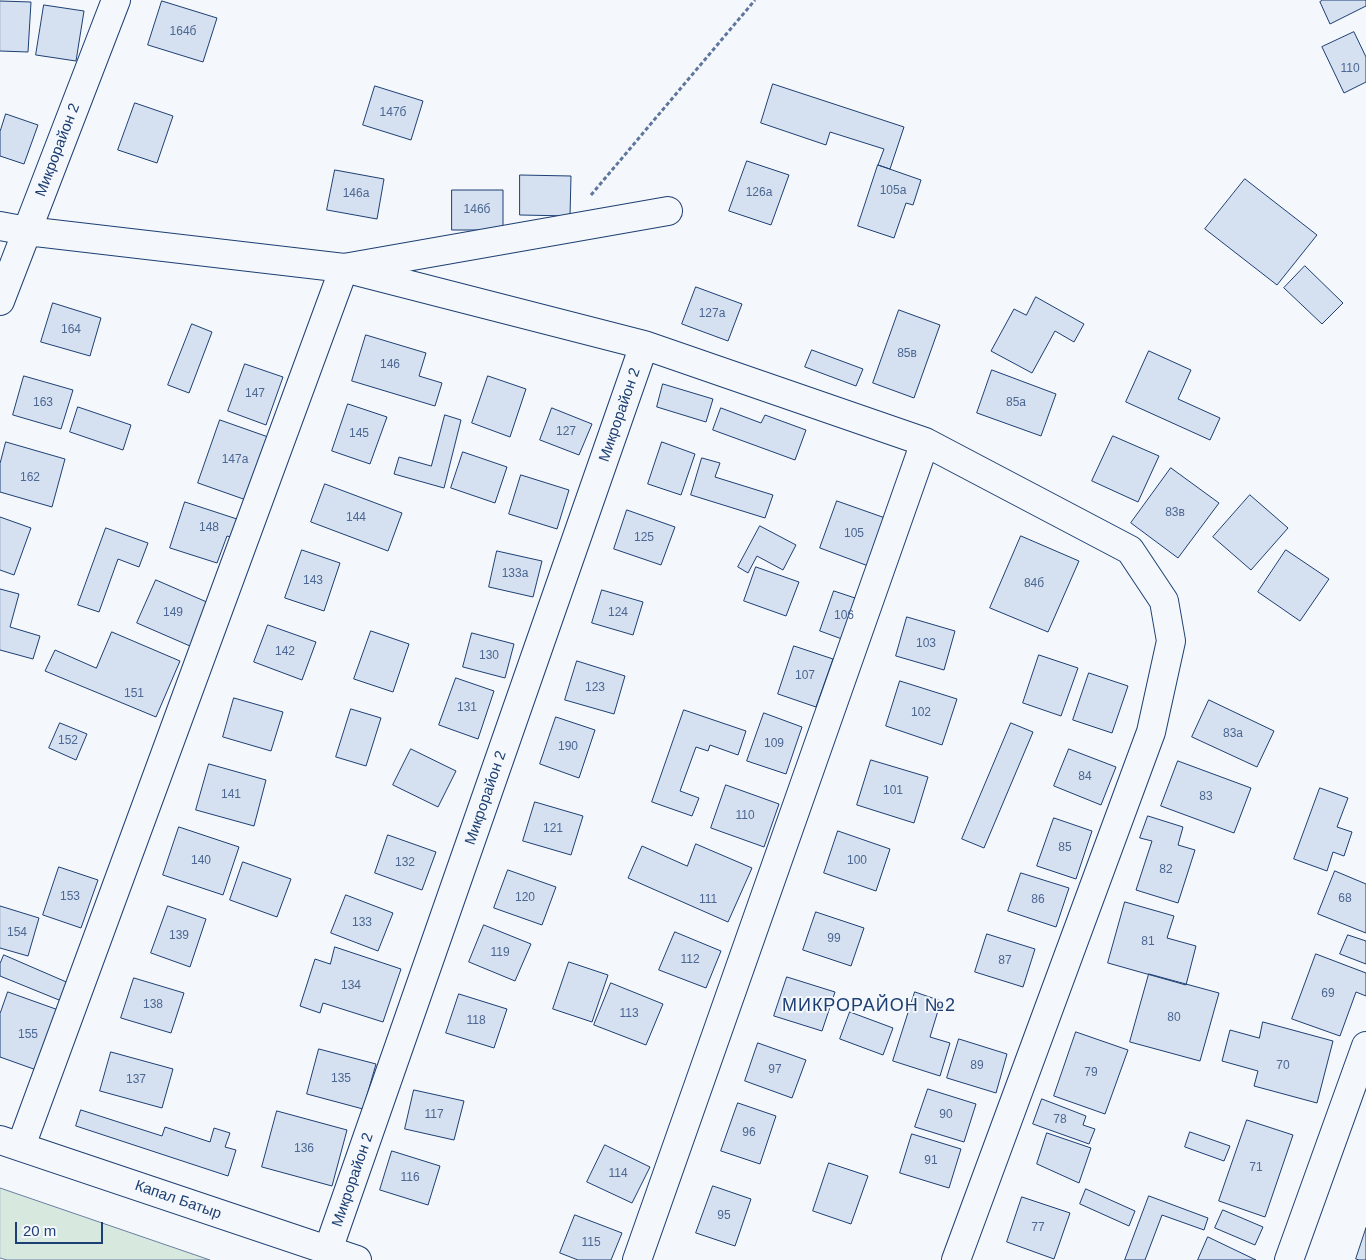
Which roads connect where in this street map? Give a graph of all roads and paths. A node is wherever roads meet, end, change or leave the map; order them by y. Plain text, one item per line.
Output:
1 (116, 0) edge
2 (755, 0) edge
3 (668, 211) dead end
4 (0, 226) edge
5 (27, 230) junction
6 (561, 230) junction
7 (344, 268) junction
8 (0, 300) edge
9 (644, 345) junction
10 (925, 442) junction
11 (1366, 1046) edge
12 (10, 1143) edge
13 (328, 1250) junction
14 (356, 1260) edge
15 (637, 1260) edge
16 (956, 1260) edge
17 (1290, 1260) edge

1 - 5 street, Микрорайон 2
2 - 6 path
3 - 6 street
4 - 5 street
5 - 7 street
5 - 8 street, Микрорайон 2
6 - 7 street
7 - 9 street
7 - 12 street
9 - 10 street
9 - 13 street, Микрорайон 2
10 - 15 street
10 - 16 street
11 - 17 street
12 - 13 street, Капал Батыр
13 - 14 street, Капал Батыр

